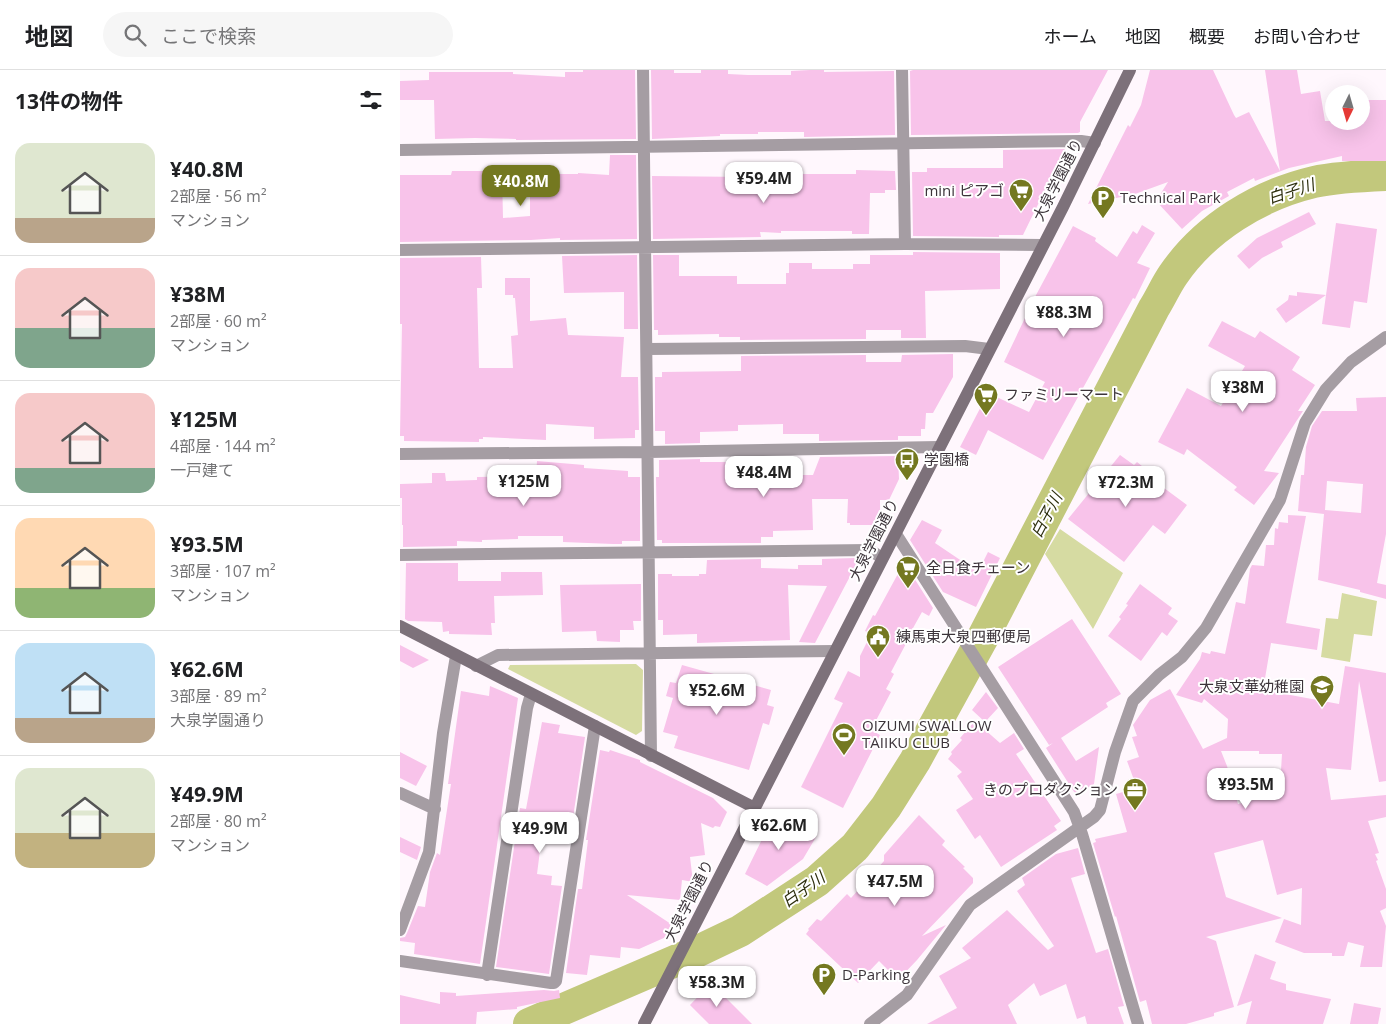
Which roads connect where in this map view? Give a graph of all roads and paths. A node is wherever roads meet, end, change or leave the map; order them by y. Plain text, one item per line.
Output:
1 (644, 70) edge
2 (902, 70) edge
3 (1130, 70) edge
4 (903, 142) junction
5 (1095, 143) junction
6 (644, 147) junction
7 (400, 150) edge
8 (905, 244) junction
9 (1043, 245) junction
10 (646, 247) junction
11 (400, 250) edge
12 (1386, 337) edge
13 (989, 348) junction
14 (647, 349) junction
15 (939, 447) junction
16 (648, 452) junction
17 (400, 454) edge
18 (896, 534) junction
19 (650, 553) junction
20 (400, 555) edge
21 (882, 558) junction
22 (400, 626) edge
23 (835, 651) junction
24 (650, 654) junction
25 (456, 656) junction
26 (476, 666) junction
27 (531, 694) junction
28 (595, 726) junction
29 (651, 756) junction
30 (400, 793) edge
31 (755, 808) junction
32 (435, 809) junction
33 (1080, 827) junction
34 (400, 930) edge
35 (400, 961) edge
36 (487, 975) junction
37 (644, 1024) edge
38 (870, 1024) edge
39 (1138, 1024) edge

1 - 6 street
2 - 4 street
3 - 5 street, 大泉学園通り
4 - 5 street
4 - 6 street
4 - 8 street
5 - 9 street, 大泉学園通り
6 - 7 street
6 - 10 street
8 - 9 street
8 - 10 street
9 - 13 street, 大泉学園通り
10 - 11 street
10 - 14 street
12 - 33 street
13 - 14 street
13 - 15 street, 大泉学園通り
14 - 16 street
15 - 16 street
15 - 18 street, 大泉学園通り
16 - 17 street
16 - 19 street
18 - 21 street, 大泉学園通り
18 - 33 street
19 - 20 street
19 - 21 street
19 - 24 street
21 - 23 street, 大泉学園通り
22 - 25 street
23 - 24 street
23 - 31 street, 大泉学園通り
24 - 26 street
24 - 29 street
25 - 26 street
25 - 32 street
26 - 27 street
27 - 28 street
27 - 36 street
28 - 29 street
28 - 36 street
29 - 31 street
30 - 32 street
31 - 37 street, 大泉学園通り
32 - 34 street
33 - 38 street
33 - 39 street
35 - 36 street

